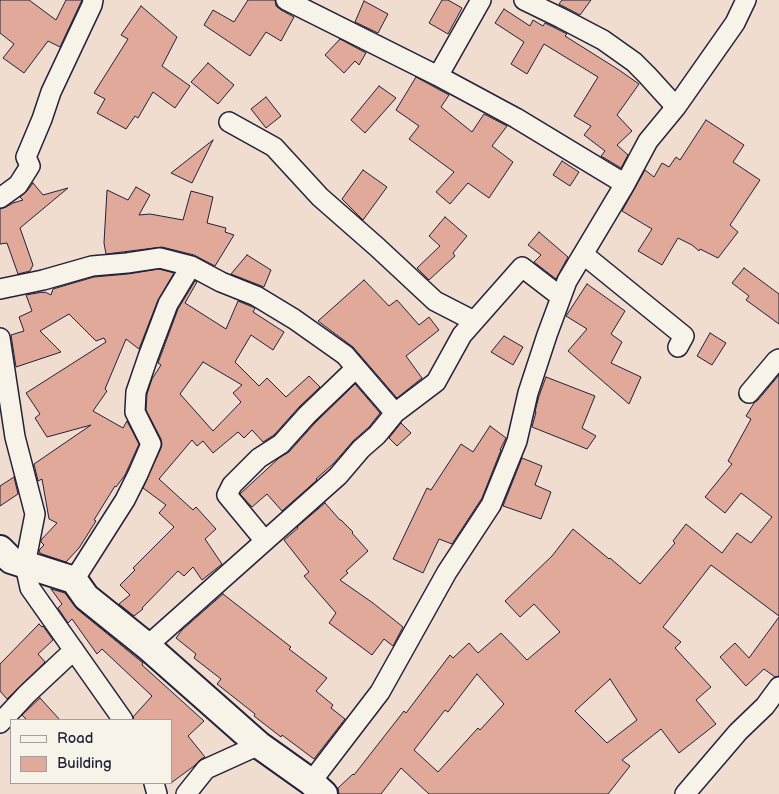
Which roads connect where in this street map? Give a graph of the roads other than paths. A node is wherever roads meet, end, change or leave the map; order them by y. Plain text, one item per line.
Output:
1 (94, 0) edge
2 (286, 0) edge
3 (481, 0) edge
4 (524, 0) edge
5 (746, 0) edge
6 (438, 76) junction
7 (676, 108) junction
8 (229, 122) dead end
9 (624, 184) junction
10 (0, 198) edge
11 (582, 254) junction
12 (191, 266) junction
13 (0, 289) edge
14 (561, 297) junction
15 (474, 321) junction
16 (0, 338) edge
17 (678, 346) dead end
18 (779, 360) edge
19 (356, 368) junction
20 (749, 393) dead end
21 (395, 412) junction
22 (265, 541) junction
23 (9, 560) edge
24 (74, 580) junction
25 (147, 646) junction
26 (74, 650) junction
27 (779, 687) edge
28 (772, 703) edge
29 (122, 719) edge
30 (0, 723) edge
31 (258, 745) junction
32 (318, 788) edge
33 (186, 794) edge
34 (685, 794) edge

1 - 10 street
2 - 6 street
3 - 6 street
4 - 7 street
5 - 7 street
6 - 9 street
7 - 9 street
8 - 15 street
9 - 11 street
11 - 14 street
11 - 17 street
12 - 13 street
12 - 19 street
12 - 24 street
14 - 15 street
14 - 32 street
15 - 21 street
16 - 23 street
18 - 20 street
19 - 21 street
19 - 22 street
21 - 22 street
22 - 25 street
23 - 24 street
23 - 26 street
24 - 25 street
25 - 31 street
26 - 29 street
26 - 30 street
27 - 28 street
28 - 34 street
31 - 32 street
31 - 33 street

